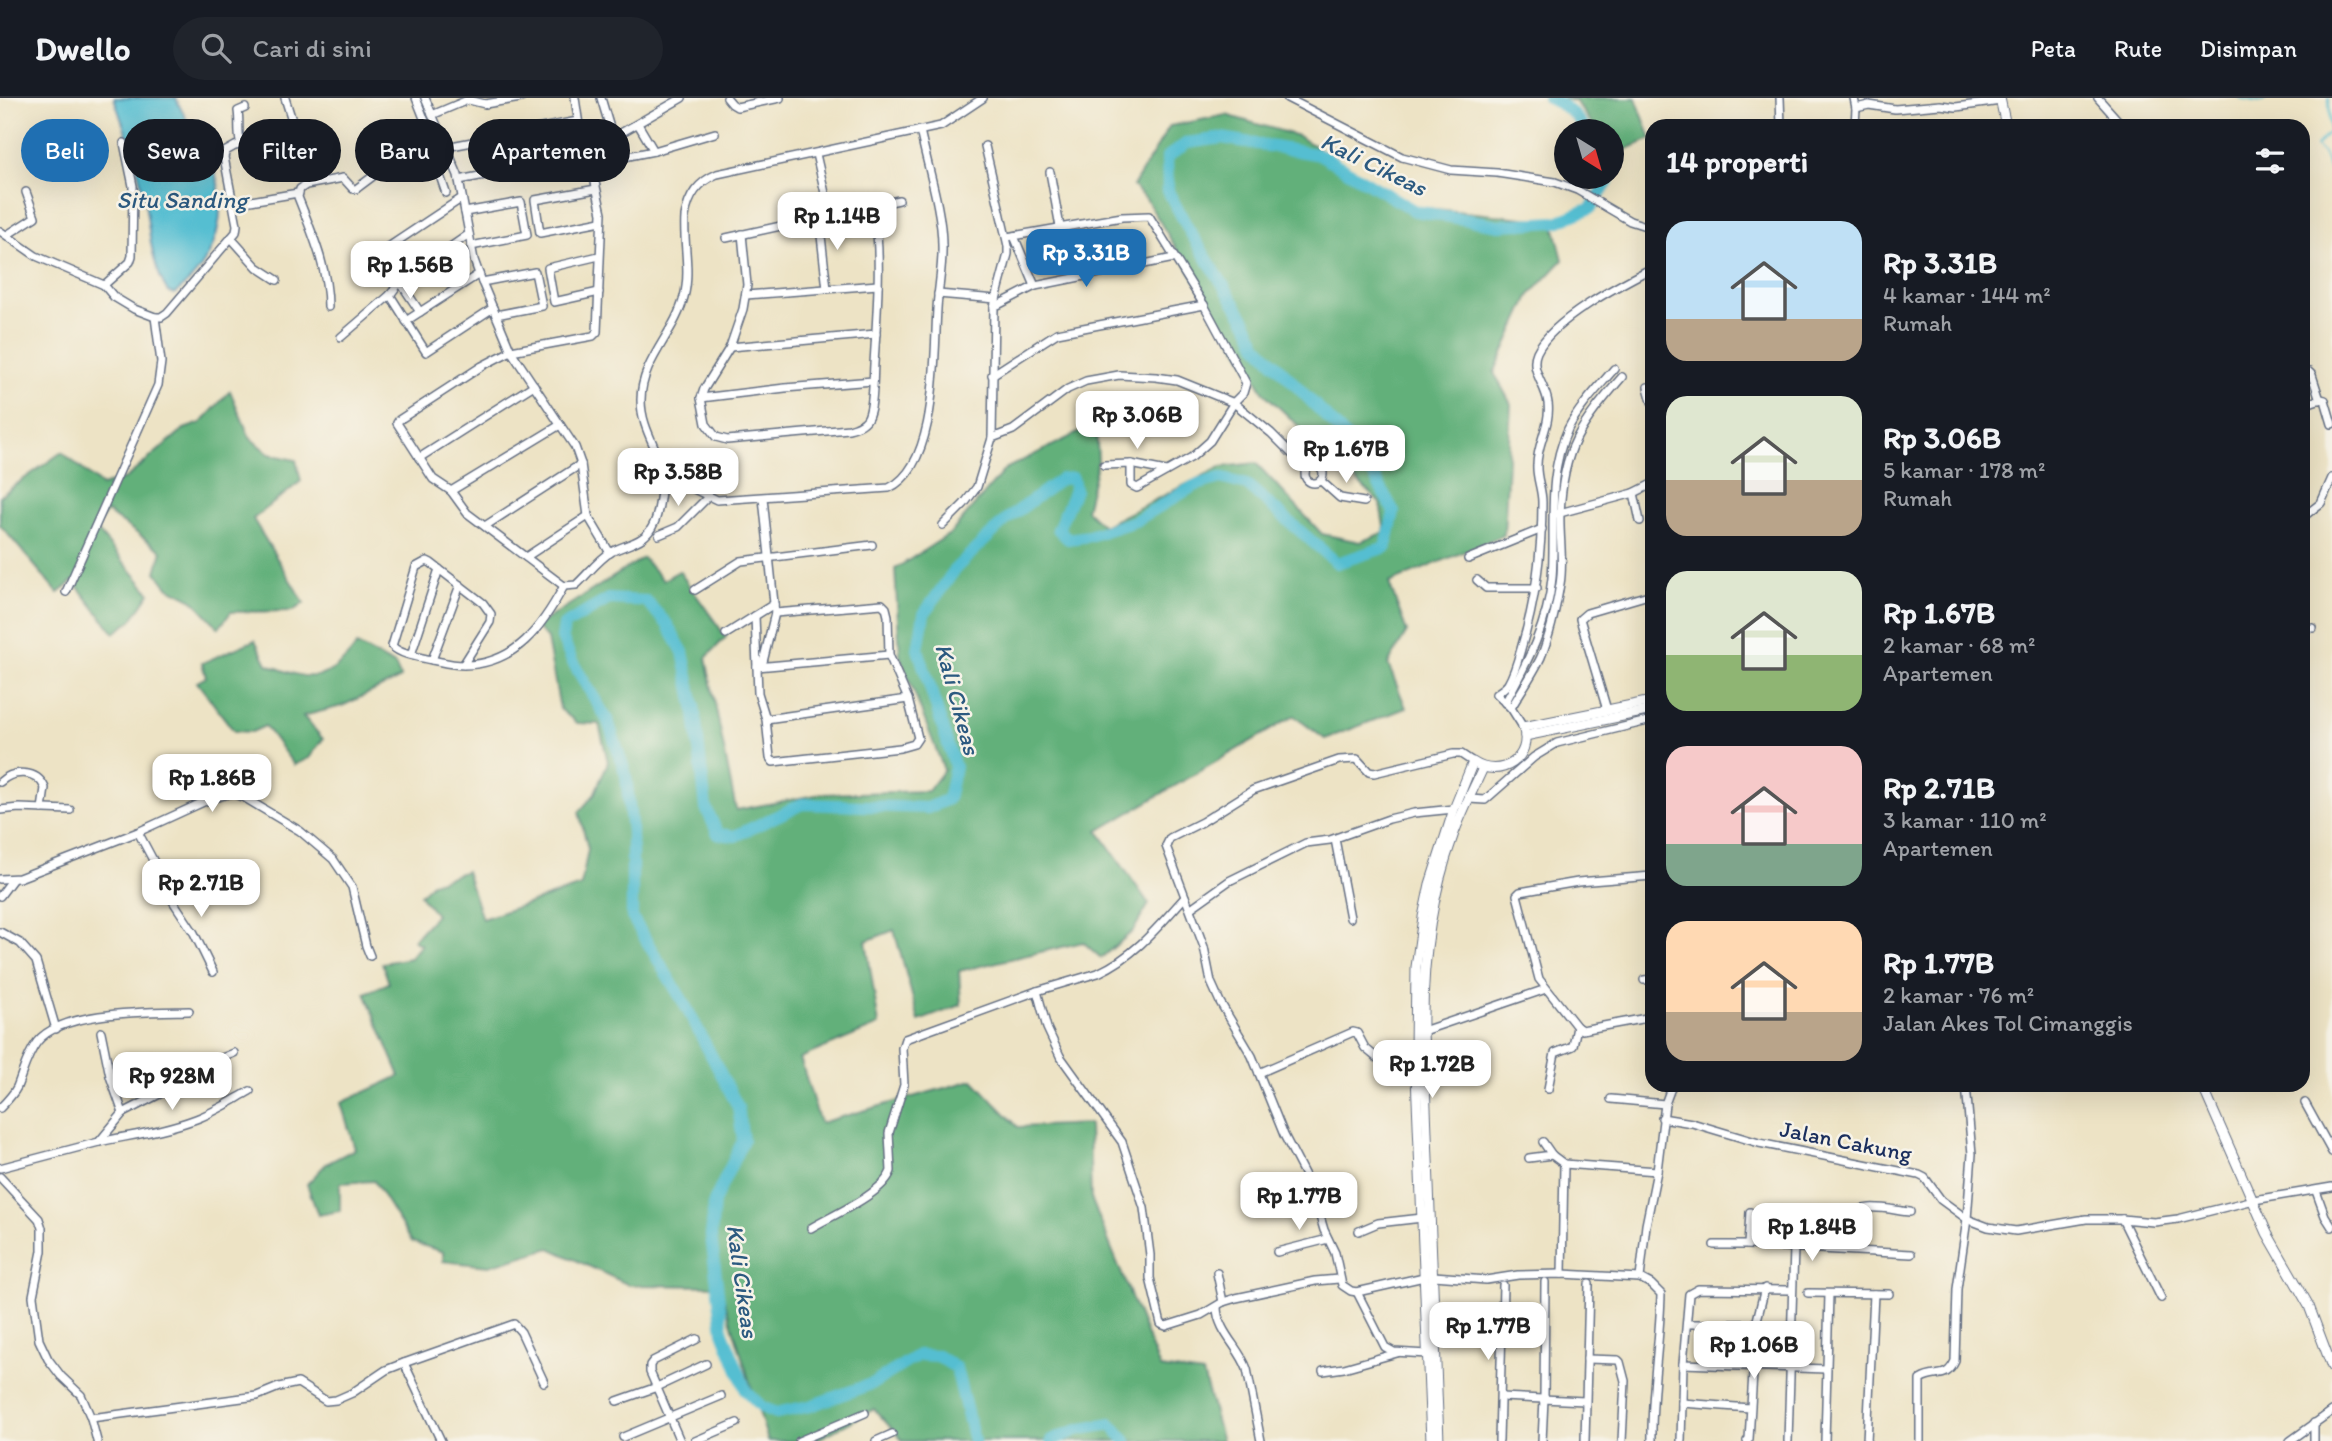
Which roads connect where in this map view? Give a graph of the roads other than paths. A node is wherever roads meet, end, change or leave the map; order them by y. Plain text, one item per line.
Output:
1 (285, 98) edge
2 (416, 98) edge
3 (425, 98) edge
4 (521, 98) edge
5 (575, 98) edge
6 (602, 98) edge
7 (682, 98) edge
8 (727, 98) edge
9 (780, 98) edge
10 (984, 98) edge
11 (1287, 98) edge
12 (1298, 98) edge
13 (1780, 98) edge
14 (1854, 98) edge
15 (2098, 98) edge
16 (470, 99) edge
17 (2001, 100) edge
18 (245, 108) dead end
19 (1308, 108) junction
20 (1856, 108) junction
21 (432, 115) junction
22 (240, 119) edge
23 (291, 119) edge
24 (423, 119) edge
25 (434, 119) edge
26 (578, 119) edge
27 (607, 119) edge
28 (1780, 119) edge
29 (1855, 119) edge
30 (2005, 119) edge
31 (2117, 119) edge
32 (638, 124) junction
33 (630, 128) edge
34 (919, 130) junction
35 (715, 133) dead end
36 (454, 145) edge
37 (238, 146) edge
38 (985, 146) dead end
39 (654, 151) junction
40 (816, 154) junction
41 (630, 156) edge
42 (454, 167) edge
43 (1050, 172) dead end
44 (459, 180) junction
45 (132, 182) edge
46 (365, 182) edge
47 (442, 182) edge
48 (594, 182) edge
49 (313, 183) joint
50 (596, 189) junction
51 (26, 192) dead end
52 (298, 193) junction
53 (446, 194) dead end
54 (462, 198) junction
55 (899, 200) dead end
56 (233, 204) junction
57 (874, 206) junction
58 (465, 212) junction
59 (830, 215) junction
60 (819, 218) junction
61 (601, 221) junction
62 (1645, 226) edge
63 (1060, 227) junction
64 (3, 233) edge
65 (469, 234) junction
66 (743, 234) junction
67 (1011, 237) junction
68 (231, 238) junction
69 (726, 238) dead end
70 (471, 246) junction
71 (600, 256) junction
72 (1174, 258) junction
73 (1645, 272) edge
74 (479, 274) junction
75 (277, 280) dead end
76 (400, 282) junction
77 (482, 282) junction
78 (104, 285) junction
79 (878, 285) junction
80 (1035, 286) junction
81 (827, 289) junction
82 (599, 292) junction
83 (938, 293) junction
84 (390, 295) junction
85 (746, 295) junction
86 (995, 303) junction
87 (1204, 305) junction
88 (328, 307) dead end
89 (420, 312) junction
90 (494, 312) junction
91 (155, 317) junction
92 (406, 321) junction
93 (876, 334) junction
94 (341, 337) dead end
95 (730, 348) junction
96 (512, 351) junction
97 (1614, 369) dead end
98 (2310, 373) edge
99 (992, 375) junction
100 (1622, 377) dead end
101 (873, 381) junction
102 (534, 385) junction
103 (701, 398) junction
104 (2320, 400) junction
105 (2310, 402) edge
106 (1234, 403) junction
107 (2332, 424) edge
108 (560, 425) junction
109 (992, 438) junction
110 (419, 458) junction
111 (581, 464) junction
112 (1131, 464) junction
113 (1104, 465) dead end
114 (663, 468) junction
115 (1306, 468) junction
116 (1167, 471) junction
117 (2332, 478) edge
118 (1321, 481) junction
119 (1645, 488) edge
120 (451, 491) junction
121 (1634, 493) junction
122 (708, 497) junction
123 (763, 498) junction
124 (1364, 502) dead end
125 (2310, 512) edge
126 (1556, 514) junction
127 (588, 516) junction
128 (1640, 521) dead end
129 (943, 524) dead end
130 (1552, 524) junction
131 (485, 526) junction
132 (1540, 529) junction
133 (659, 535) dead end
134 (872, 545) dead end
135 (610, 553) junction
136 (768, 556) junction
137 (526, 557) junction
138 (1468, 559) dead end
139 (439, 569) junction
140 (1477, 580) dead end
141 (460, 585) junction
142 (564, 586) junction
143 (1537, 588) junction
144 (695, 590) dead end
145 (66, 592) dead end
146 (1645, 596) edge
147 (774, 609) junction
148 (755, 616) junction
149 (726, 634) dead end
150 (889, 654) junction
151 (411, 655) junction
152 (432, 660) junction
153 (463, 665) junction
154 (759, 667) junction
155 (908, 699) junction
156 (1645, 702) edge
157 (1508, 705) junction
158 (1607, 710) junction
159 (1645, 711) edge
160 (766, 719) junction
161 (1645, 722) edge
162 (1524, 731) junction
163 (1473, 762) junction
164 (1483, 768) junction
165 (0, 782) edge
166 (1469, 799) junction
167 (42, 809) junction
168 (1454, 809) junction
169 (0, 810) edge
170 (70, 810) dead end
171 (138, 832) junction
172 (1335, 839) junction
173 (1645, 877) edge
174 (0, 879) edge
175 (12, 880) junction
176 (0, 896) edge
177 (1185, 897) junction
178 (1191, 908) junction
179 (1350, 918) dead end
180 (0, 932) edge
181 (370, 956) dead end
182 (213, 972) dead end
183 (1546, 989) junction
184 (1037, 991) junction
185 (1418, 1008) junction
186 (189, 1011) dead end
187 (1645, 1018) edge
188 (1577, 1027) junction
189 (57, 1029) junction
190 (1423, 1031) junction
191 (101, 1032) dead end
192 (1415, 1051) junction
193 (234, 1052) dead end
194 (1259, 1073) junction
195 (1548, 1089) dead end
196 (250, 1091) dead end
197 (1669, 1092) edge
198 (1967, 1092) edge
199 (2205, 1092) edge
200 (1611, 1099) dead end
201 (1665, 1104) junction
202 (2305, 1104) dead end
203 (0, 1108) edge
204 (123, 1113) junction
205 (1662, 1118) junction
206 (99, 1142) junction
207 (1543, 1142) dead end
208 (2332, 1152) edge
209 (1552, 1156) junction
210 (1529, 1158) dead end
211 (1564, 1164) junction
212 (0, 1168) edge
213 (1657, 1171) junction
214 (0, 1177) edge
215 (2332, 1187) edge
216 (2316, 1191) junction
217 (2254, 1200) junction
218 (1750, 1212) dead end
219 (1910, 1212) dead end
220 (1422, 1218) junction
221 (1967, 1219) junction
222 (2122, 1219) junction
223 (2332, 1227) edge
224 (811, 1228) dead end
225 (1359, 1231) dead end
226 (1328, 1239) junction
227 (1714, 1245) dead end
228 (1748, 1245) junction
229 (1794, 1248) junction
230 (1845, 1250) junction
231 (1277, 1252) dead end
232 (1912, 1254) dead end
233 (1217, 1273) dead end
234 (1562, 1274) junction
235 (1429, 1277) junction
236 (1640, 1278) junction
237 (1339, 1279) junction
238 (1545, 1282) dead end
239 (1589, 1283) dead end
240 (1503, 1285) dead end
241 (1765, 1288) junction
242 (1788, 1290) dead end
243 (1357, 1292) junction
244 (1808, 1293) dead end
245 (1829, 1294) junction
246 (1874, 1294) junction
247 (1889, 1294) dead end
248 (2161, 1298) dead end
249 (1220, 1305) junction
250 (1686, 1324) junction
251 (1756, 1324) junction
252 (697, 1339) dead end
253 (1398, 1353) junction
254 (1427, 1354) junction
255 (1587, 1359) junction
256 (404, 1363) junction
257 (706, 1364) dead end
258 (1683, 1364) junction
259 (1752, 1367) junction
260 (2332, 1367) edge
261 (1789, 1368) junction
262 (1826, 1368) junction
263 (1323, 1371) dead end
264 (544, 1382) dead end
265 (657, 1387) junction
266 (721, 1396) dead end
267 (1501, 1397) junction
268 (1544, 1399) junction
269 (617, 1401) dead end
270 (1585, 1401) junction
271 (1682, 1403) junction
272 (1750, 1408) junction
273 (2332, 1410) edge
274 (864, 1413) dead end
275 (670, 1417) junction
276 (90, 1418) junction
277 (737, 1423) dead end
278 (2314, 1423) junction
279 (892, 1434) dead end
280 (624, 1437) dead end
281 (97, 1441) edge
282 (441, 1441) edge
283 (680, 1441) edge
284 (695, 1441) edge
285 (799, 1441) edge
286 (876, 1441) edge
287 (1261, 1441) edge
288 (1431, 1441) edge
289 (1439, 1441) edge
290 (1499, 1441) edge
291 (1542, 1441) edge
292 (1585, 1441) edge
293 (1622, 1441) edge
294 (1652, 1441) edge
295 (1681, 1441) edge
296 (1747, 1441) edge
297 (1788, 1441) edge
298 (1825, 1441) edge
299 (1867, 1441) edge
300 (1920, 1441) edge
301 (2290, 1441) edge
302 (2314, 1441) edge

1 - 23 street
2 - 24 street
3 - 21 street
4 - 16 street
5 - 26 street
6 - 27 street
7 - 32 street
8 - 9 street
10 - 34 street
11 - 19 street
12 - 19 street
13 - 28 street
14 - 20 street
15 - 31 street
16 - 21 street
17 - 20 street
17 - 30 main road
18 - 22 street
19 - 62 street
20 - 29 street
21 - 25 street
32 - 33 street
32 - 39 street
34 - 40 street
34 - 83 street
35 - 39 street
36 - 44 street
37 - 56 street
38 - 67 street
39 - 41 street
40 - 59 street
40 - 114 street
42 - 44 street
43 - 63 street
44 - 54 street
45 - 78 street
46 - 49 street
47 - 53 street
48 - 50 street
49 - 52 street
50 - 61 street
50 - 61 street
51 - 64 street
52 - 56 street
52 - 88 street
54 - 58 street
54 - 76 street
55 - 57 street
56 - 68 street
57 - 59 street
57 - 79 street
58 - 65 street
58 - 70 street
59 - 60 street
60 - 66 street
60 - 81 street
61 - 71 street
63 - 67 street
63 - 72 street
64 - 78 street
65 - 70 street
65 - 76 street
66 - 69 street
66 - 85 street
67 - 80 street
67 - 86 street
68 - 75 street
68 - 91 street
70 - 74 street
71 - 82 street
71 - 82 street
72 - 80 street
72 - 87 street
73 - 132 street
74 - 77 street
74 - 89 street
76 - 84 street
76 - 89 street
77 - 90 street
77 - 90 street
78 - 91 street
79 - 81 street
79 - 93 street
80 - 86 street
81 - 85 street
82 - 96 street
83 - 86 street
83 - 123 street
84 - 92 street
84 - 94 street
85 - 95 street
86 - 99 street
87 - 99 street
87 - 106 street
89 - 92 street
90 - 92 street
90 - 96 street
91 - 145 street
93 - 95 street
93 - 101 street
95 - 103 street
96 - 102 street
96 - 110 street
97 - 126 street
98 - 104 street
99 - 109 street
100 - 126 street
101 - 103 street
101 - 103 street
102 - 108 street
102 - 110 street
104 - 105 street
104 - 107 street
106 - 109 street
106 - 115 street
106 - 116 street
108 - 111 street
108 - 120 street
109 - 129 street
110 - 120 street
111 - 127 street
111 - 131 street
112 - 113 street
112 - 116 street
112 - 116 street
114 - 122 street
114 - 135 street
115 - 118 street
115 - 118 street
117 - 125 street
118 - 124 street
119 - 121 street
120 - 131 street
121 - 126 street
121 - 128 street
122 - 123 street
122 - 133 street
123 - 136 street
126 - 130 street
126 - 157 street
127 - 135 street
127 - 137 street
130 - 132 street
130 - 157 street
131 - 137 street
132 - 138 street
132 - 143 street
134 - 136 street
135 - 142 street
136 - 144 street
136 - 147 street
137 - 142 street
139 - 141 street
139 - 151 street
139 - 151 street
140 - 143 street
141 - 152 street
141 - 153 street
142 - 153 street
143 - 157 street
146 - 158 street
147 - 148 street
147 - 150 street
147 - 154 street
148 - 149 street
148 - 154 street
150 - 154 street
150 - 155 street
151 - 152 street
152 - 153 street
154 - 160 street
155 - 160 street
155 - 160 street
156 - 158 main road
157 - 162 street
158 - 162 main road
159 - 162 main road
161 - 166 street
162 - 164 main road
163 - 164 main road
163 - 168 main road
163 - 177 street
164 - 166 main road
165 - 167 street
166 - 185 main road
167 - 169 street
167 - 170 street
168 - 172 street
168 - 185 main road
171 - 175 street
171 - 181 street
171 - 182 street
172 - 178 street
172 - 179 street
173 - 183 street
174 - 175 street
175 - 176 street
177 - 178 street
177 - 184 street
178 - 194 street
180 - 189 street
183 - 188 street
183 - 190 street
184 - 224 street
184 - 249 street
185 - 190 main road
185 - 192 main road
186 - 189 street
187 - 188 street
188 - 195 street
189 - 203 street
190 - 235 main road
191 - 204 street
192 - 194 street
192 - 220 main road
193 - 204 street
194 - 226 street
196 - 206 street
197 - 201 street
198 - 221 street
199 - 217 main road
200 - 201 street
201 - 205 street
202 - 208 street
204 - 206 street
205 - 213 street
205 - 221 street, Jalan Cakung
206 - 212 street
207 - 209 street
209 - 210 street
209 - 211 street
211 - 213 street
211 - 234 street
213 - 236 street
214 - 276 street
215 - 216 street, Jalan Cakung
216 - 217 street, Jalan Cakung
216 - 223 street
217 - 222 street, Jalan Cakung
217 - 260 main road
218 - 228 street
219 - 230 street
220 - 225 street
220 - 235 main road
221 - 222 street, Jalan Cakung
221 - 300 street
222 - 248 street
226 - 231 street
226 - 237 street
227 - 228 street
228 - 229 street
229 - 230 street
229 - 261 street
230 - 232 street
233 - 249 street
234 - 235 street
234 - 236 street
235 - 243 street
235 - 254 main road
235 - 289 main road
236 - 294 street
237 - 243 street
237 - 249 street
238 - 268 street
239 - 255 street
240 - 267 street
241 - 242 street
241 - 250 street
241 - 251 street
243 - 253 street
244 - 245 street
245 - 246 street
245 - 262 street
246 - 247 street
246 - 299 street
249 - 287 street
250 - 251 street
250 - 258 street
251 - 259 street
252 - 265 street
253 - 254 street
253 - 263 street
254 - 288 main road
255 - 270 street
255 - 293 street
256 - 264 street
256 - 276 street
256 - 282 street
257 - 265 street
258 - 259 street
258 - 271 street
259 - 261 street
259 - 272 street
261 - 262 street
261 - 297 street
262 - 298 street
265 - 269 street
265 - 275 street
266 - 275 street
267 - 268 street
267 - 290 street
268 - 270 street
268 - 291 street
270 - 292 street
271 - 272 street
271 - 295 street
272 - 296 street
273 - 278 street
274 - 285 street
275 - 280 street
275 - 283 street
276 - 281 street
277 - 284 street
278 - 301 street
278 - 302 street
279 - 286 street

